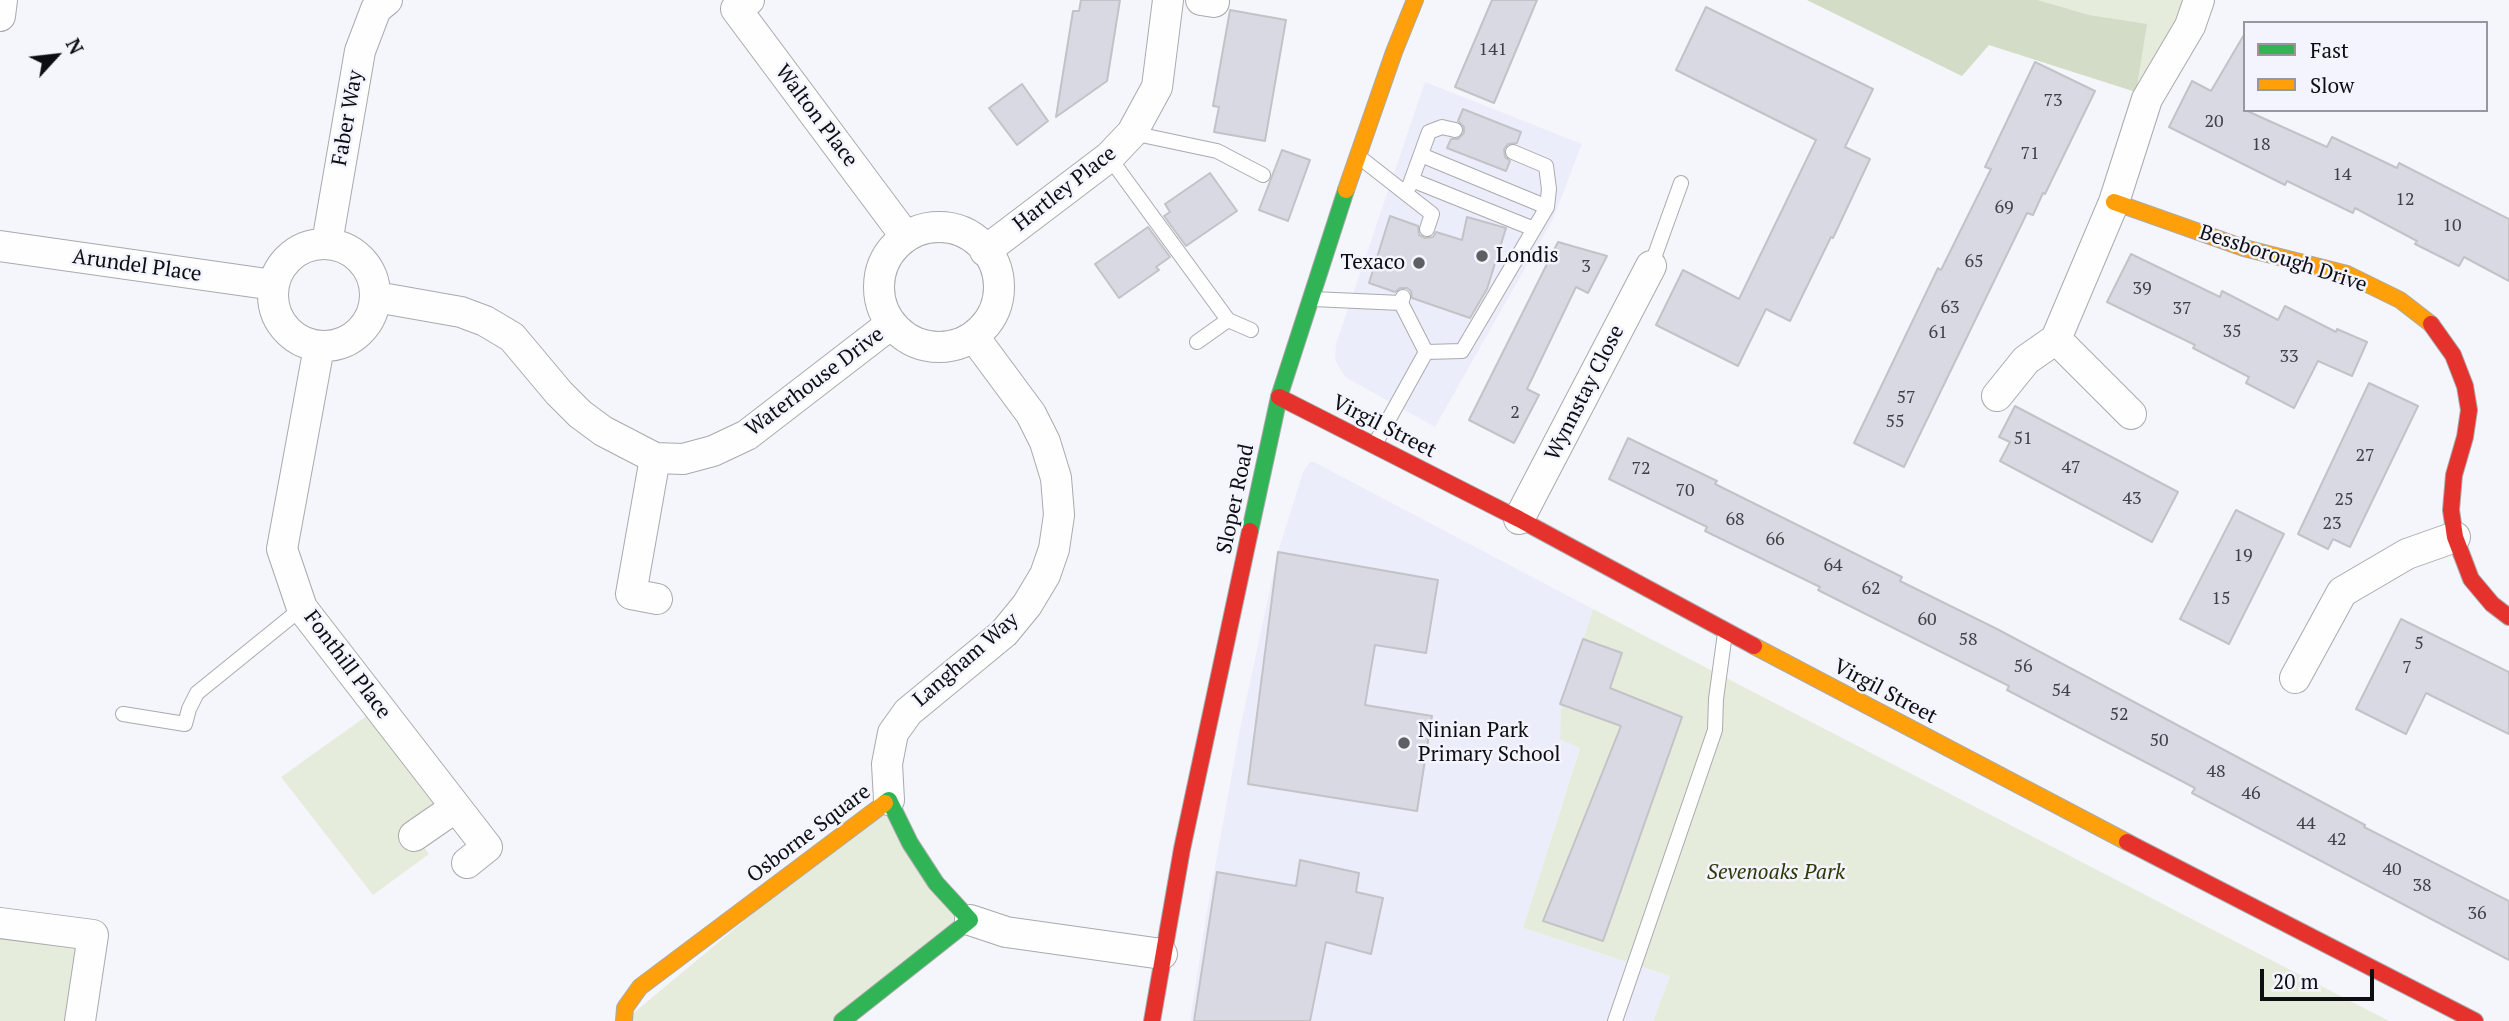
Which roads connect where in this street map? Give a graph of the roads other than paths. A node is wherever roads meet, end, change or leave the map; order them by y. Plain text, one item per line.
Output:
1 (2, 0) edge
2 (387, 0) edge
3 (749, 0) edge
4 (1168, 0) edge
5 (1415, 0) edge
6 (2199, 0) edge
7 (0, 16) edge
8 (1455, 130) dead end
9 (1132, 133) junction
10 (1513, 152) dead end
11 (1357, 155) junction
12 (1421, 155) junction
13 (1109, 157) junction
14 (1263, 175) dead end
15 (1412, 180) junction
16 (1681, 183) dead end
17 (1406, 195) junction
18 (2114, 202) junction
19 (1547, 207) junction
20 (1427, 229) dead end
21 (1534, 229) junction
22 (906, 237) junction
23 (327, 243) junction
24 (0, 246) edge
25 (985, 251) junction
26 (1651, 266) joint
27 (274, 285) junction
28 (376, 297) junction
29 (1310, 299) junction
30 (1228, 320) junction
31 (891, 324) junction
32 (1251, 330) dead end
33 (974, 337) junction
34 (2056, 339) junction
35 (1198, 342) dead end
36 (319, 347) junction
37 (1426, 352) junction
38 (1997, 396) dead end
39 (1279, 397) junction
40 (2131, 414) dead end
41 (1375, 445) junction
42 (655, 458) junction
43 (1519, 519) junction
44 (2455, 537) junction
45 (657, 599) dead end
46 (302, 608) junction
47 (2509, 617) edge
48 (1726, 631) junction
49 (2295, 678) dead end
50 (123, 714) dead end
51 (889, 800) junction
52 (456, 807) junction
53 (414, 836) dead end
54 (467, 863) dead end
55 (970, 920) junction
56 (0, 923) edge
57 (1162, 954) junction
58 (80, 1021) edge
59 (624, 1021) edge
60 (842, 1021) edge
61 (1152, 1021) edge
62 (1615, 1021) edge
63 (2475, 1021) edge

1 - 7 street
2 - 23 street, Faber Way
3 - 22 street, Walton Place
4 - 9 street, Hartley Place
5 - 11 street, Sloper Road
6 - 18 street
8 - 12 lane
9 - 13 street, Hartley Place
9 - 14 lane
10 - 19 lane
11 - 17 lane
11 - 29 street, Sloper Road
12 - 15 lane
12 - 19 lane
13 - 25 street, Hartley Place
13 - 30 lane
15 - 17 lane
15 - 21 lane
16 - 26 lane
17 - 20 lane
18 - 34 street
18 - 44 street, Bessborough Drive
19 - 21 lane
21 - 37 lane
22 - 25 street
22 - 31 street
23 - 27 street
23 - 28 street
24 - 27 street, Arundel Place
25 - 33 street
26 - 43 street, Wynnstay Close
27 - 36 street
28 - 36 street
28 - 42 street, Waterhouse Drive
29 - 37 lane
29 - 39 street, Sloper Road
30 - 32 lane
30 - 35 lane
31 - 33 street
31 - 42 street, Waterhouse Drive
33 - 51 street, Langham Way
34 - 38 street
34 - 40 street
36 - 46 street, Fonthill Place
37 - 41 lane
39 - 41 street, Virgil Street
39 - 57 street, Sloper Road
41 - 43 street, Virgil Street
42 - 45 street
43 - 48 street, Virgil Street
44 - 47 street, Bessborough Drive
44 - 49 street
46 - 50 lane
46 - 52 street, Fonthill Place
48 - 62 lane
48 - 63 street, Virgil Street
51 - 55 street, Osborne Square
51 - 59 street, Osborne Square
52 - 53 street
52 - 54 street, Fonthill Place
55 - 57 street
55 - 60 street
56 - 58 street
57 - 61 street, Sloper Road

